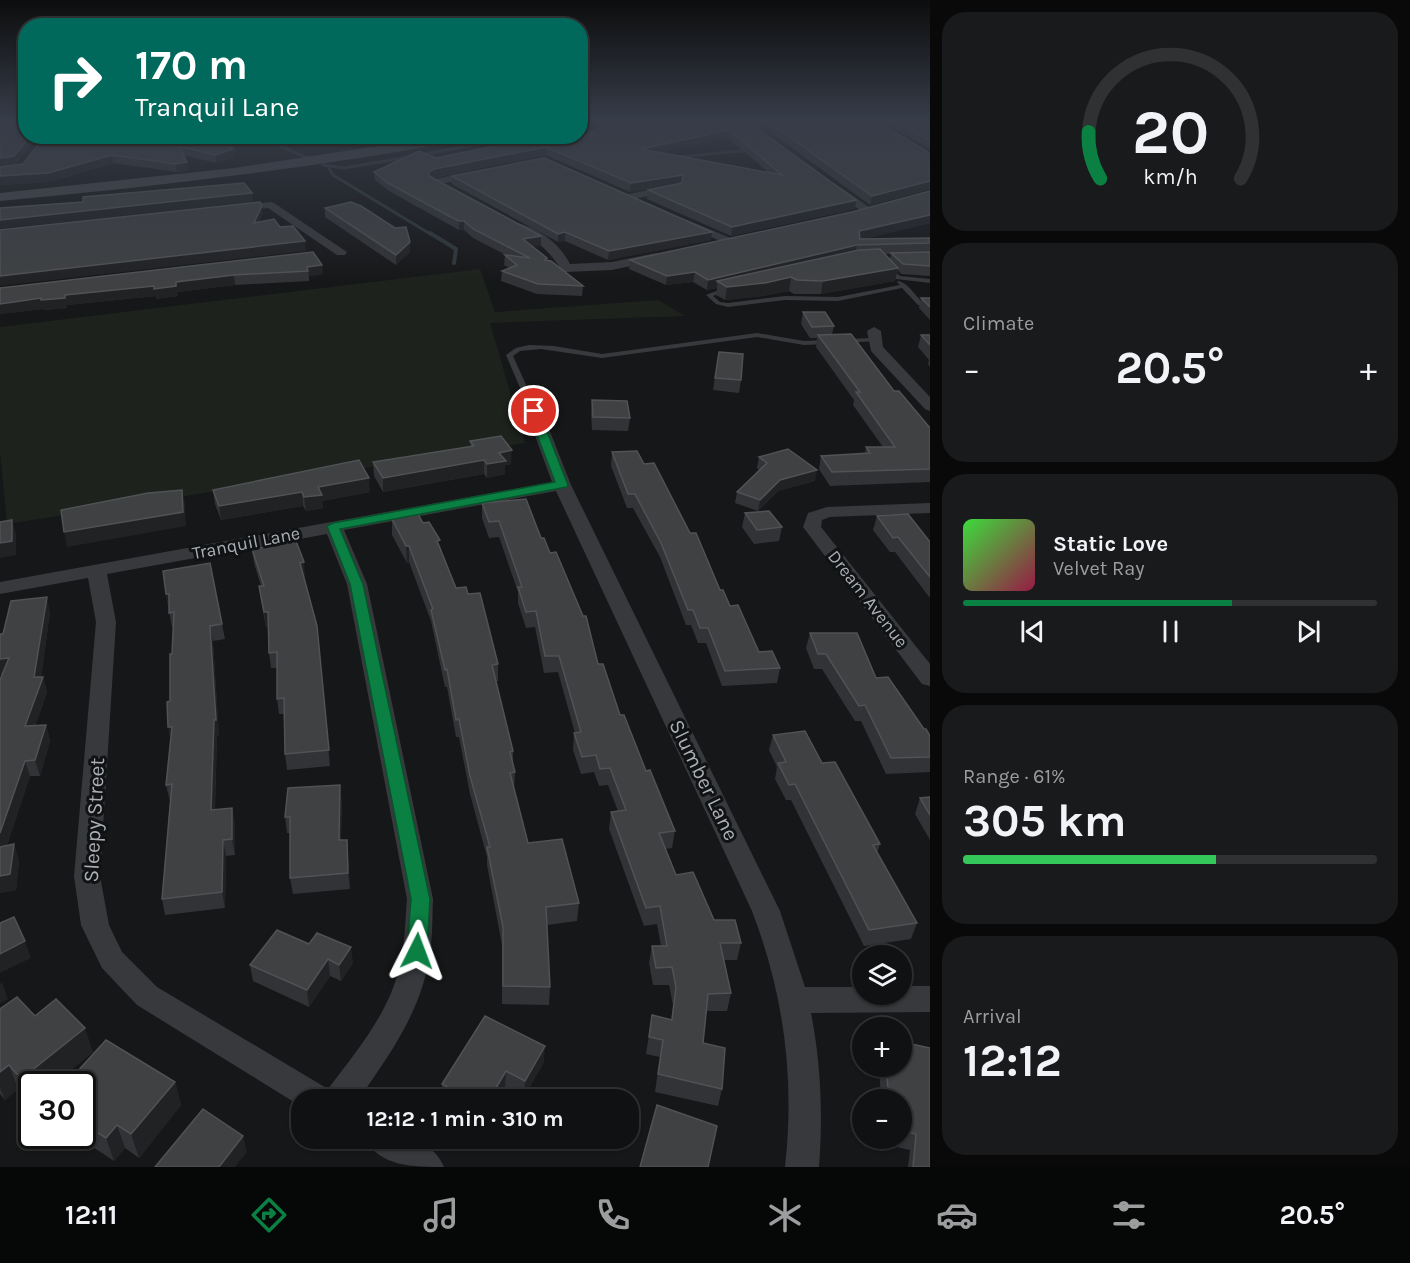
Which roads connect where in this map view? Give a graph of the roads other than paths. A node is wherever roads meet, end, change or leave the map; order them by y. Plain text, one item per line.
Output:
1 (232, 173) edge
2 (478, 173) edge
3 (827, 181) edge
4 (677, 187) edge
5 (456, 193) edge
6 (0, 197) edge
7 (649, 206) edge
8 (224, 210) edge
9 (850, 216) edge
10 (679, 219) edge
11 (507, 220) edge
12 (708, 246) edge
13 (668, 254) edge
14 (318, 255) edge
15 (882, 260) edge
16 (897, 278) junction
17 (930, 281) edge
18 (904, 286) junction
19 (733, 287) edge
20 (930, 305) edge
21 (874, 336) joint
22 (927, 398) edge
23 (534, 411) joint
24 (562, 485) junction
25 (930, 508) edge
26 (333, 526) junction
27 (97, 571) junction
28 (0, 588) edge
29 (930, 679) edge
30 (930, 999) edge
31 (795, 1000) junction
32 (300, 1089) edge
33 (347, 1089) edge
34 (398, 1149) edge
35 (427, 1167) edge
36 (802, 1167) edge

1 - 6 street
2 - 5 street
3 - 9 street
4 - 7 street
8 - 14 street
10 - 12 street
11 - 13 street
15 - 16 lane
16 - 17 lane
16 - 18 lane
18 - 19 lane
18 - 20 lane
21 - 22 street
21 - 23 lane
23 - 24 street, Slumber Lane
24 - 26 street, Tranquil Lane
24 - 31 street, Slumber Lane
25 - 29 street, Dream Avenue
26 - 27 street, Tranquil Lane
26 - 33 street
27 - 28 street, Tranquil Lane
27 - 32 street, Sleepy Street
30 - 31 street
31 - 36 street, Slumber Lane
34 - 35 street

